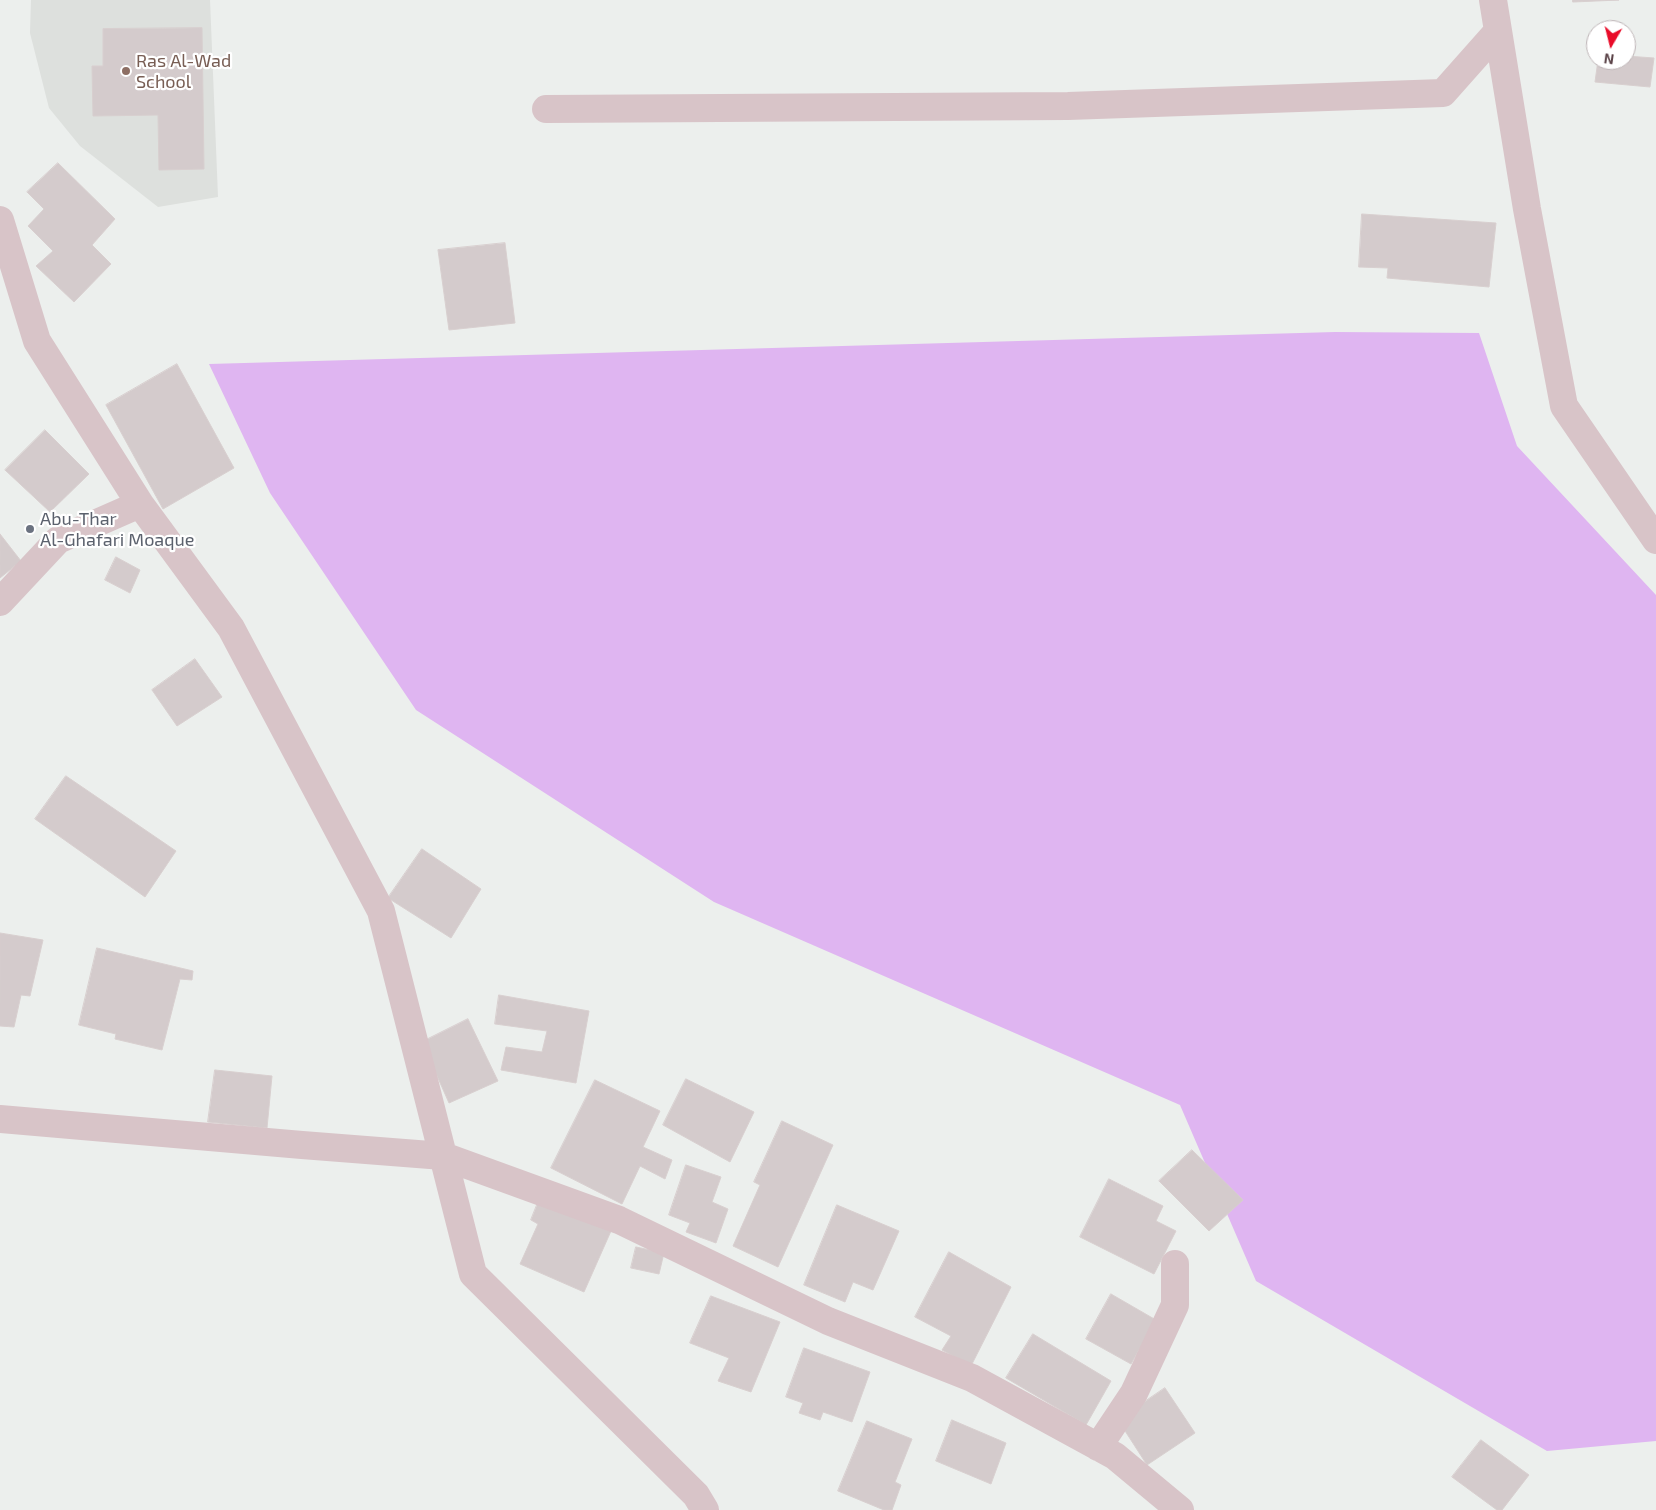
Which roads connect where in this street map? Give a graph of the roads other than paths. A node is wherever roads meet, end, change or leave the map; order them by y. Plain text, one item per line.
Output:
1 (1492, 0) edge
2 (1498, 31) junction
3 (546, 109) dead end
4 (0, 220) edge
5 (140, 504) junction
6 (1656, 540) edge
7 (0, 602) edge
8 (0, 1119) edge
9 (443, 1156) junction
10 (1175, 1264) dead end
11 (1098, 1447) junction
12 (705, 1510) edge
13 (1180, 1510) edge

1 - 2 street
2 - 3 street
2 - 6 street
4 - 5 street
5 - 7 street
5 - 9 street
8 - 9 street
9 - 11 street
9 - 12 street
10 - 11 street
11 - 13 street

